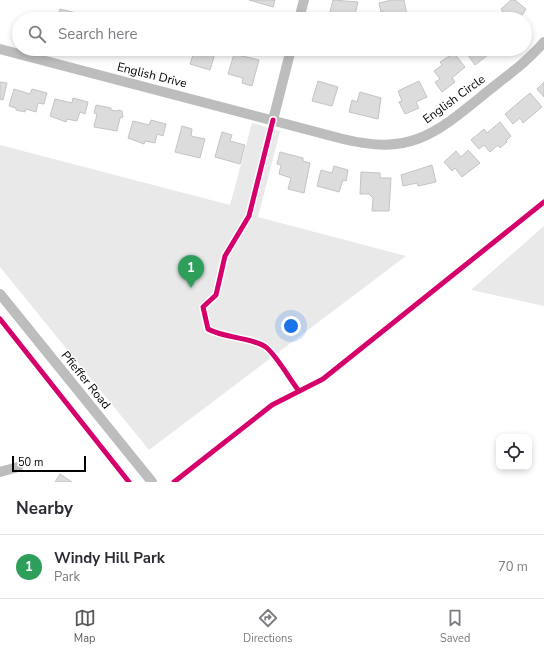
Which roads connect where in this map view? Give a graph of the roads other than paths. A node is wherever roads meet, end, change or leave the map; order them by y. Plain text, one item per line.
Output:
1 (304, 0) edge
2 (301, 12) edge
3 (544, 42) edge
4 (0, 49) edge
5 (12, 52) edge
6 (532, 54) edge
7 (27, 56) edge
8 (290, 56) edge
9 (530, 56) edge
10 (273, 120) junction
11 (0, 294) edge
12 (18, 467) dead end
13 (0, 472) edge
14 (152, 482) edge

1 - 2 street
3 - 6 street, English Circle
4 - 5 street, English Drive
7 - 10 street, English Drive
8 - 10 street
9 - 10 street, English Circle
11 - 14 street, Pfieffer Road
12 - 13 street

